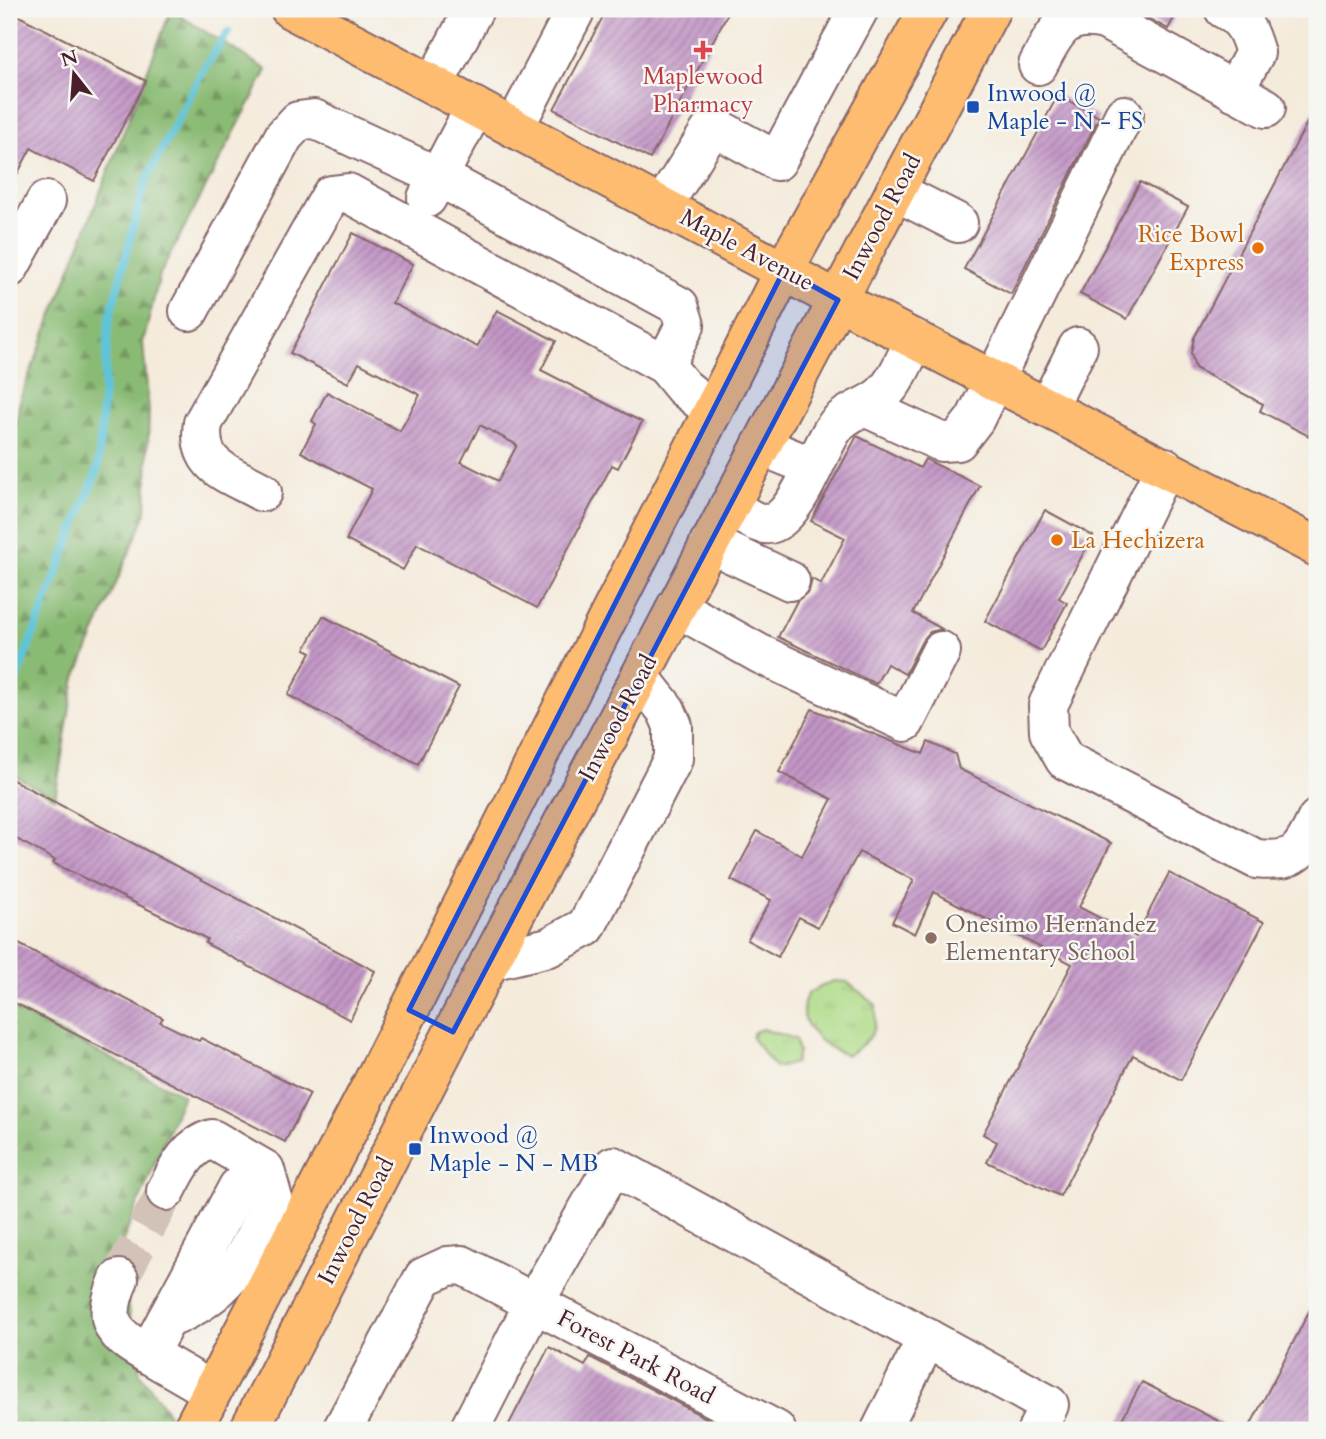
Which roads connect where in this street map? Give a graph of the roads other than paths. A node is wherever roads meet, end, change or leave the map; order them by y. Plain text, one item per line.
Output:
1 (290, 9) edge
2 (474, 9) edge
3 (576, 9) edge
4 (859, 9) edge
5 (930, 9) edge
6 (1224, 9) edge
7 (985, 20) edge
8 (1038, 65) dead end
9 (434, 84) junction
10 (475, 107) junction
11 (1124, 115) dead end
12 (514, 128) junction
13 (439, 177) junction
14 (895, 191) junction
15 (46, 201) dead end
16 (663, 205) junction
17 (958, 223) dead end
18 (411, 226) junction
19 (9, 268) edge
20 (784, 270) junction
21 (838, 300) junction
22 (190, 311) dead end
23 (915, 339) junction
24 (1079, 347) dead end
25 (665, 365) junction
26 (992, 378) junction
27 (865, 407) junction
28 (1048, 407) junction
29 (713, 411) junction
30 (761, 446) junction
31 (813, 467) junction
32 (1165, 467) junction
33 (262, 492) dead end
34 (729, 506) junction
35 (709, 543) junction
36 (1317, 547) edge
37 (638, 561) junction
38 (790, 581) dead end
39 (676, 607) junction
40 (941, 652) dead end
41 (639, 677) junction
42 (1317, 819) edge
43 (490, 961) junction
44 (409, 1010) junction
45 (453, 1032) junction
46 (238, 1187) dead end
47 (166, 1191) tunnel mouth
48 (119, 1279) tunnel mouth
49 (534, 1303) junction
50 (167, 1319) junction
51 (927, 1338) junction
52 (148, 1354) junction
53 (212, 1391) junction
54 (192, 1430) edge
55 (249, 1430) edge
56 (342, 1430) edge
57 (469, 1430) edge
58 (776, 1430) edge
59 (881, 1430) edge
60 (1037, 1430) edge

1 - 9 main road, Maple Avenue
2 - 9 lane
3 - 12 lane
4 - 16 lane
5 - 7 main road
5 - 20 main road, Inwood Road
6 - 8 lane
7 - 14 main road, Inwood Road
9 - 10 main road, Maple Avenue
10 - 12 main road, Maple Avenue
10 - 13 lane
11 - 26 lane
12 - 16 main road, Maple Avenue
13 - 18 lane
13 - 22 lane
13 - 25 lane
14 - 17 lane
14 - 21 main road, Inwood Road
15 - 19 lane
16 - 20 main road, Maple Avenue
18 - 25 lane
18 - 33 lane
20 - 21 main road, Maple Avenue
20 - 29 main road, Inwood Road
21 - 23 main road, Maple Avenue
21 - 30 main road, Inwood Road
23 - 26 main road, Maple Avenue
23 - 27 lane
24 - 28 lane
25 - 29 lane
26 - 27 lane
26 - 28 main road, Maple Avenue
27 - 31 lane
28 - 32 main road, Maple Avenue
29 - 37 main road, Inwood Road
30 - 31 lane
30 - 34 main road, Inwood Road
31 - 34 lane
32 - 36 main road, Maple Avenue
32 - 42 lane
34 - 35 main road, Inwood Road
35 - 38 lane
35 - 39 main road, Inwood Road
37 - 39 main road
37 - 44 main road, Inwood Road
39 - 40 lane
39 - 41 main road, Inwood Road
41 - 43 main road, Inwood Road
41 - 43 lane
43 - 45 main road, Inwood Road
44 - 45 main road
44 - 53 main road, Inwood Road
45 - 55 main road, Inwood Road
46 - 50 lane
47 - 50 lane
48 - 52 lane
49 - 51 lane
49 - 56 lane, Forest Park Road
49 - 57 lane, Forest Park Road
49 - 58 lane, Forest Park Road
50 - 52 lane
51 - 59 lane
51 - 60 lane
52 - 53 lane
53 - 54 main road, Inwood Road

